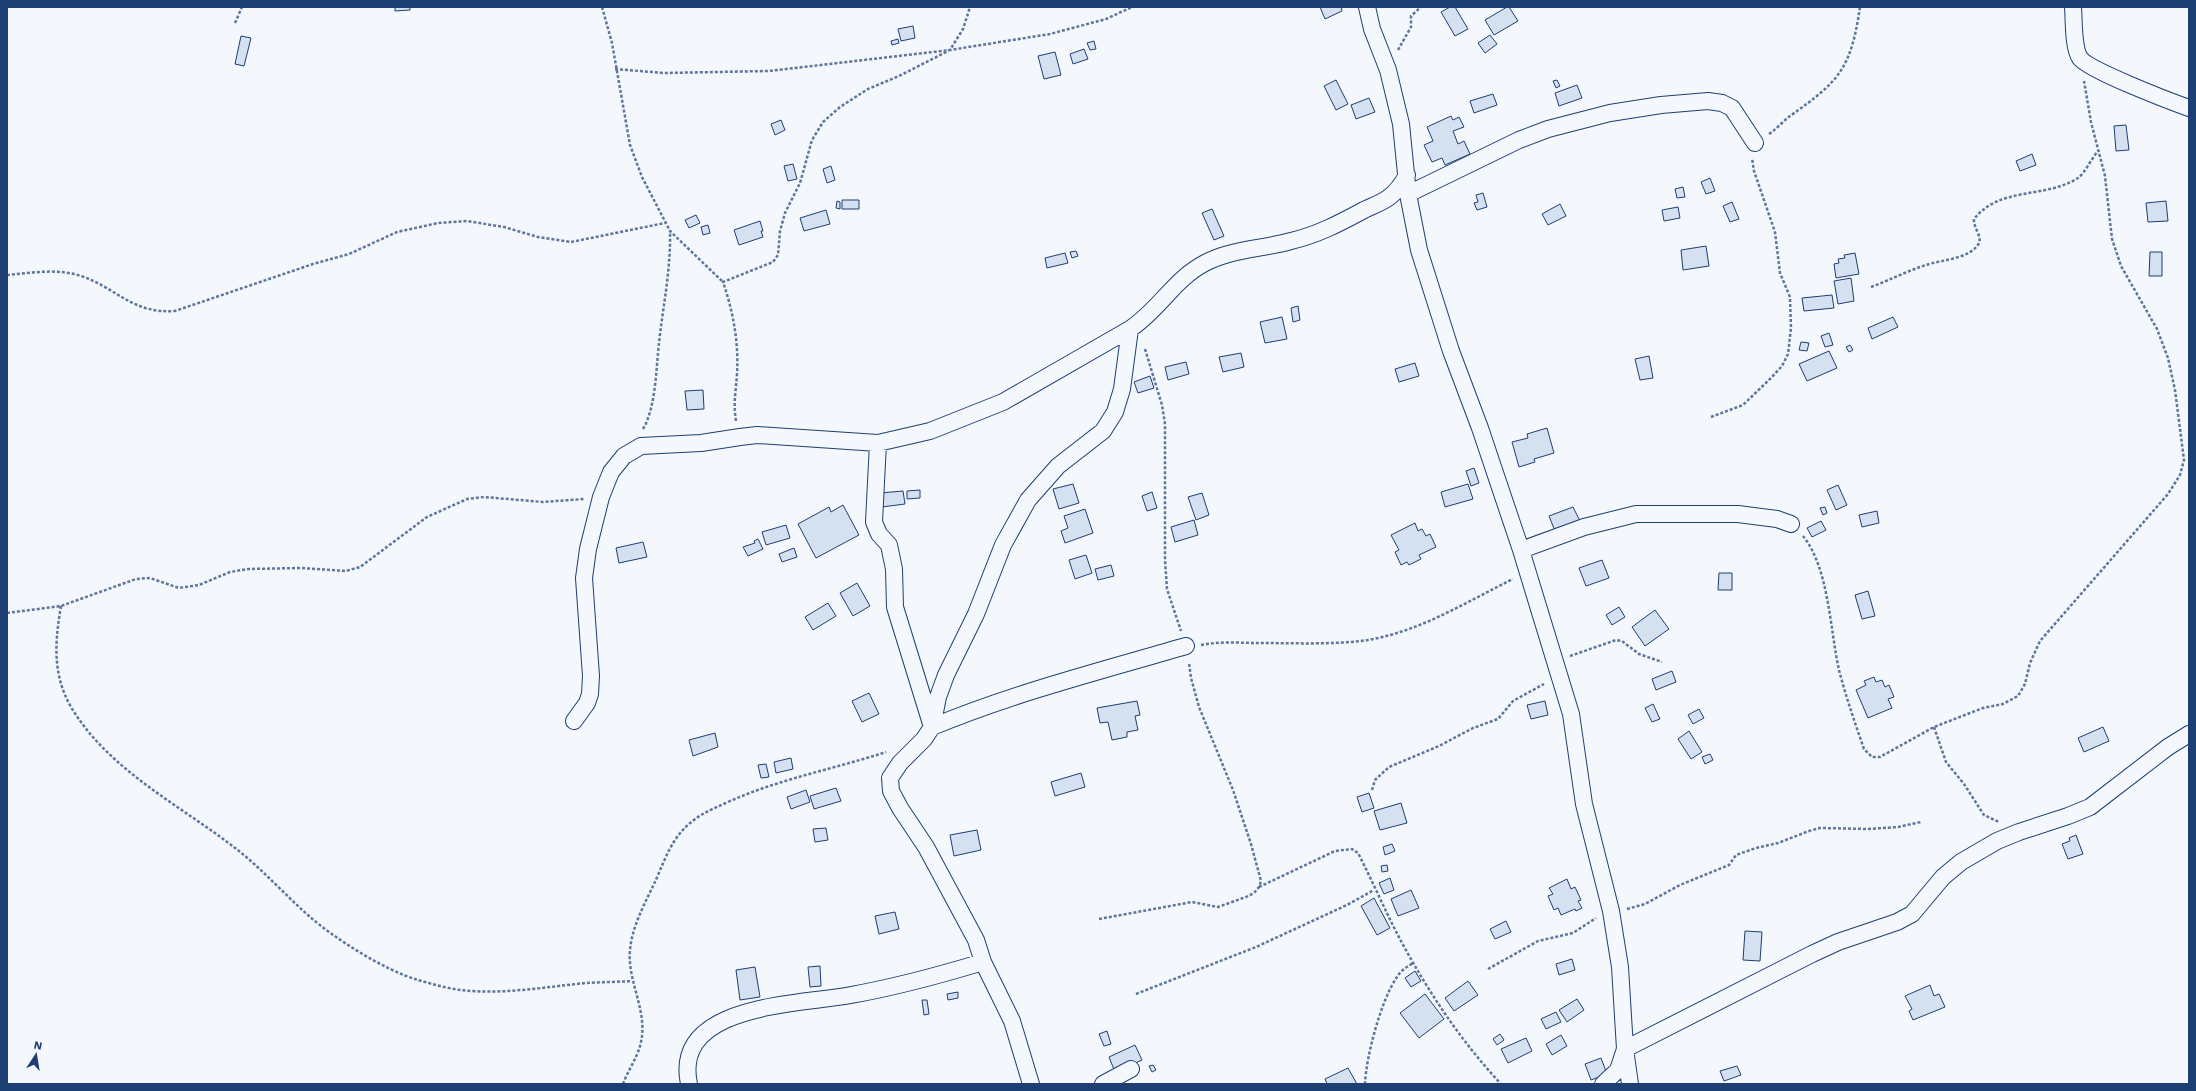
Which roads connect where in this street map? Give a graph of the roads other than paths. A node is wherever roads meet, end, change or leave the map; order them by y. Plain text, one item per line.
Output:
1 (1367, 7) edge
2 (2073, 7) edge
3 (2189, 108) edge
4 (1755, 143) road end
5 (1407, 175) junction
6 (1408, 194) junction
7 (1130, 329) junction
8 (878, 443) junction
9 (1791, 524) road end
10 (1522, 550) junction
11 (1187, 651) road end
12 (574, 721) dead end
13 (932, 727) junction
14 (2189, 734) edge
15 (983, 962) junction
16 (1625, 1049) junction
17 (1131, 1069) dead end
18 (689, 1084) edge
19 (1031, 1084) edge
20 (1103, 1084) edge
21 (1603, 1084) edge
22 (1630, 1084) edge

1 - 5 street
2 - 3 street
4 - 6 street
5 - 6 street
5 - 7 street
6 - 10 street
7 - 8 street
7 - 13 street
8 - 12 street
8 - 13 street
9 - 10 street
10 - 16 street
11 - 13 street
13 - 15 street
14 - 16 street
15 - 18 street
15 - 19 street
16 - 21 street
16 - 22 street
17 - 20 street

